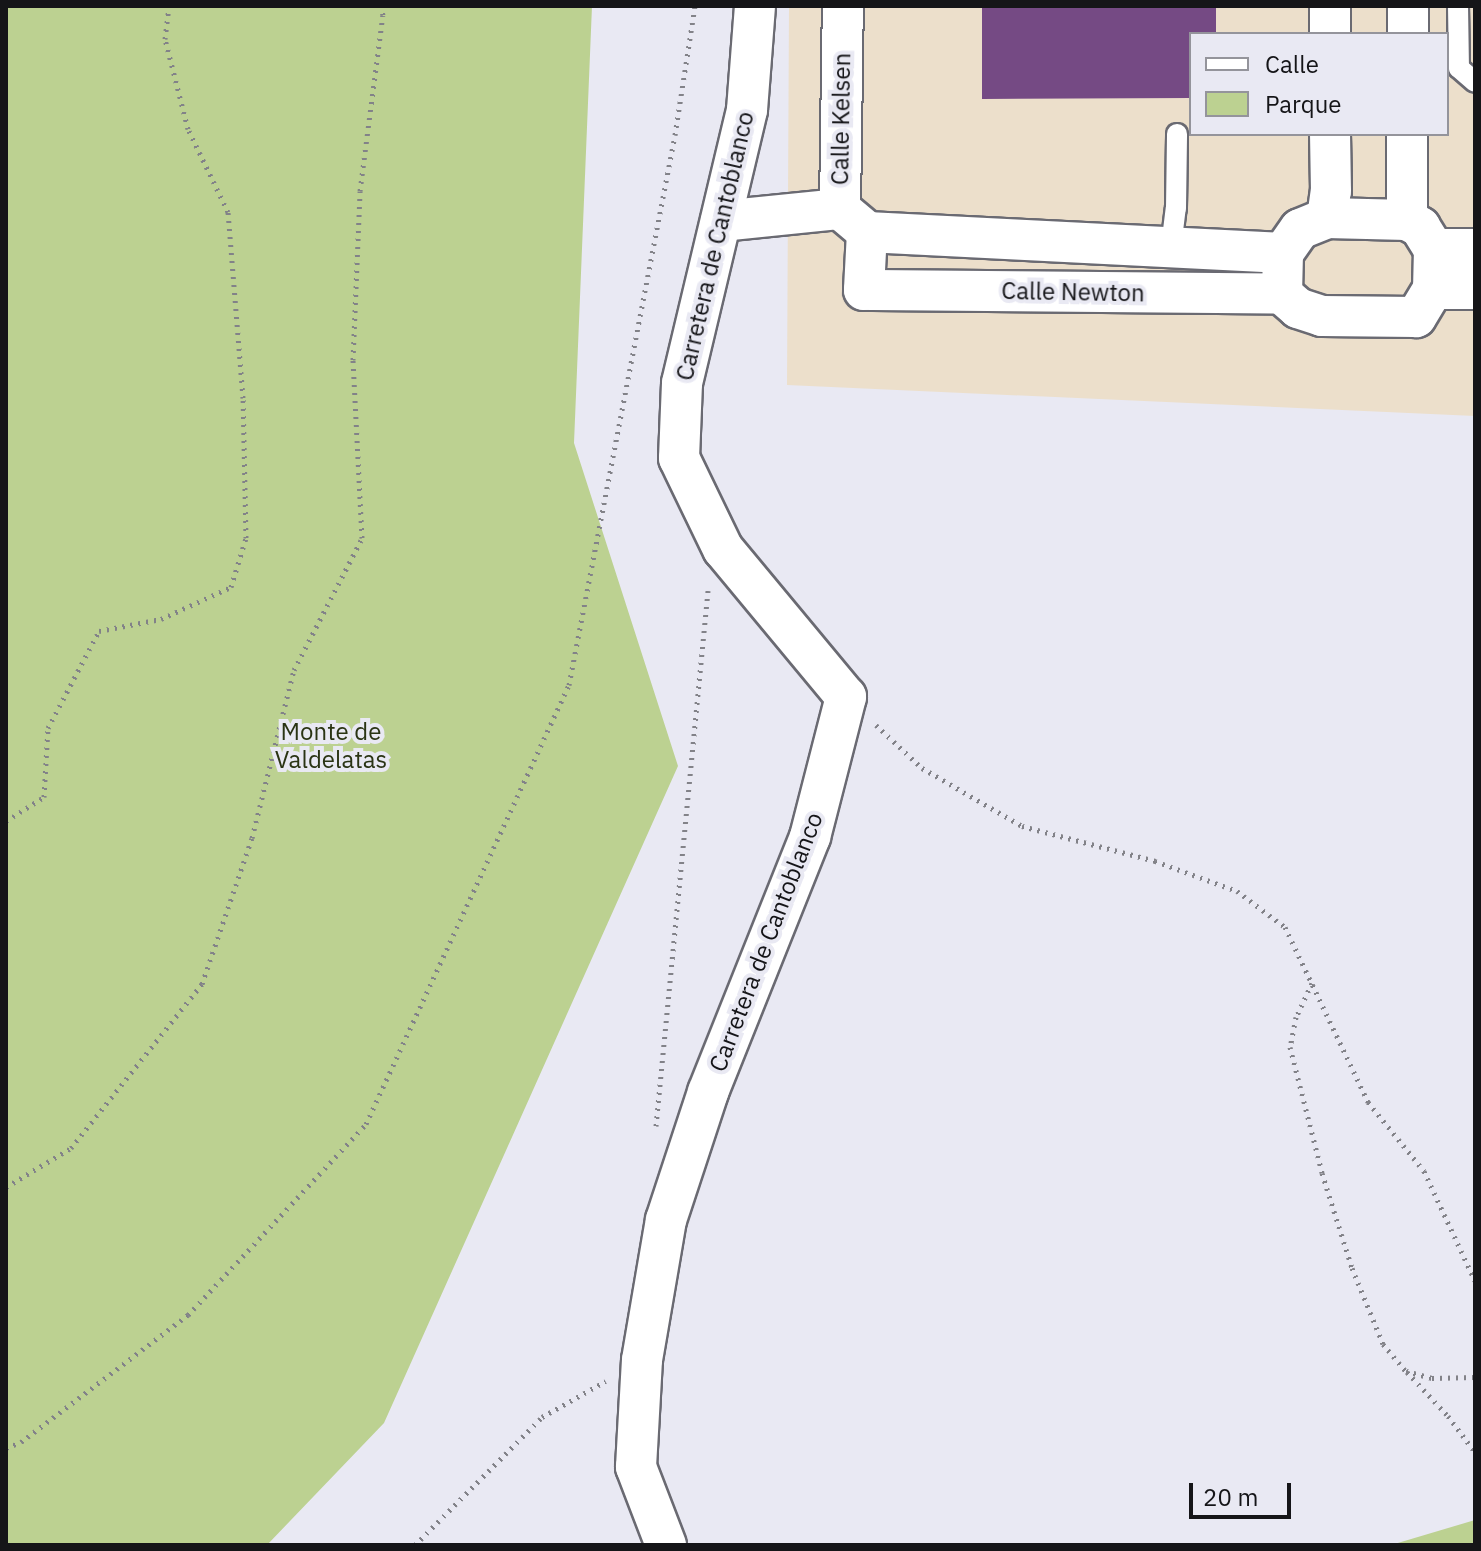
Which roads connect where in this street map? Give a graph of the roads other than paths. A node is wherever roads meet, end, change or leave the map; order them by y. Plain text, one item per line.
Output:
1 (755, 6) edge
2 (843, 6) edge
3 (1330, 6) edge
4 (1408, 6) edge
5 (1458, 6) edge
6 (1330, 32) edge
7 (1408, 32) edge
8 (1475, 82) edge
9 (1177, 134) dead end
10 (1330, 136) edge
11 (1407, 136) edge
12 (1327, 218) junction
13 (721, 221) junction
14 (854, 221) junction
15 (1420, 234) junction
16 (1171, 247) junction
17 (1475, 249) edge
18 (1283, 253) junction
19 (1433, 289) junction
20 (1475, 289) edge
21 (1282, 294) junction
22 (666, 1545) edge

1 - 13 street, Carretera de Cantoblanco
2 - 14 street, Calle Kelsen
3 - 6 street
4 - 7 street
5 - 8 lane
9 - 16 lane
10 - 12 street
11 - 15 street
12 - 15 street
12 - 18 street
13 - 14 street, Calle Kelsen
13 - 22 street, Carretera de Cantoblanco
14 - 16 street, Calle Newton
14 - 21 street, Calle Newton
15 - 17 street
15 - 19 street
16 - 18 street, Calle Newton
18 - 21 street
19 - 20 street
19 - 21 street

